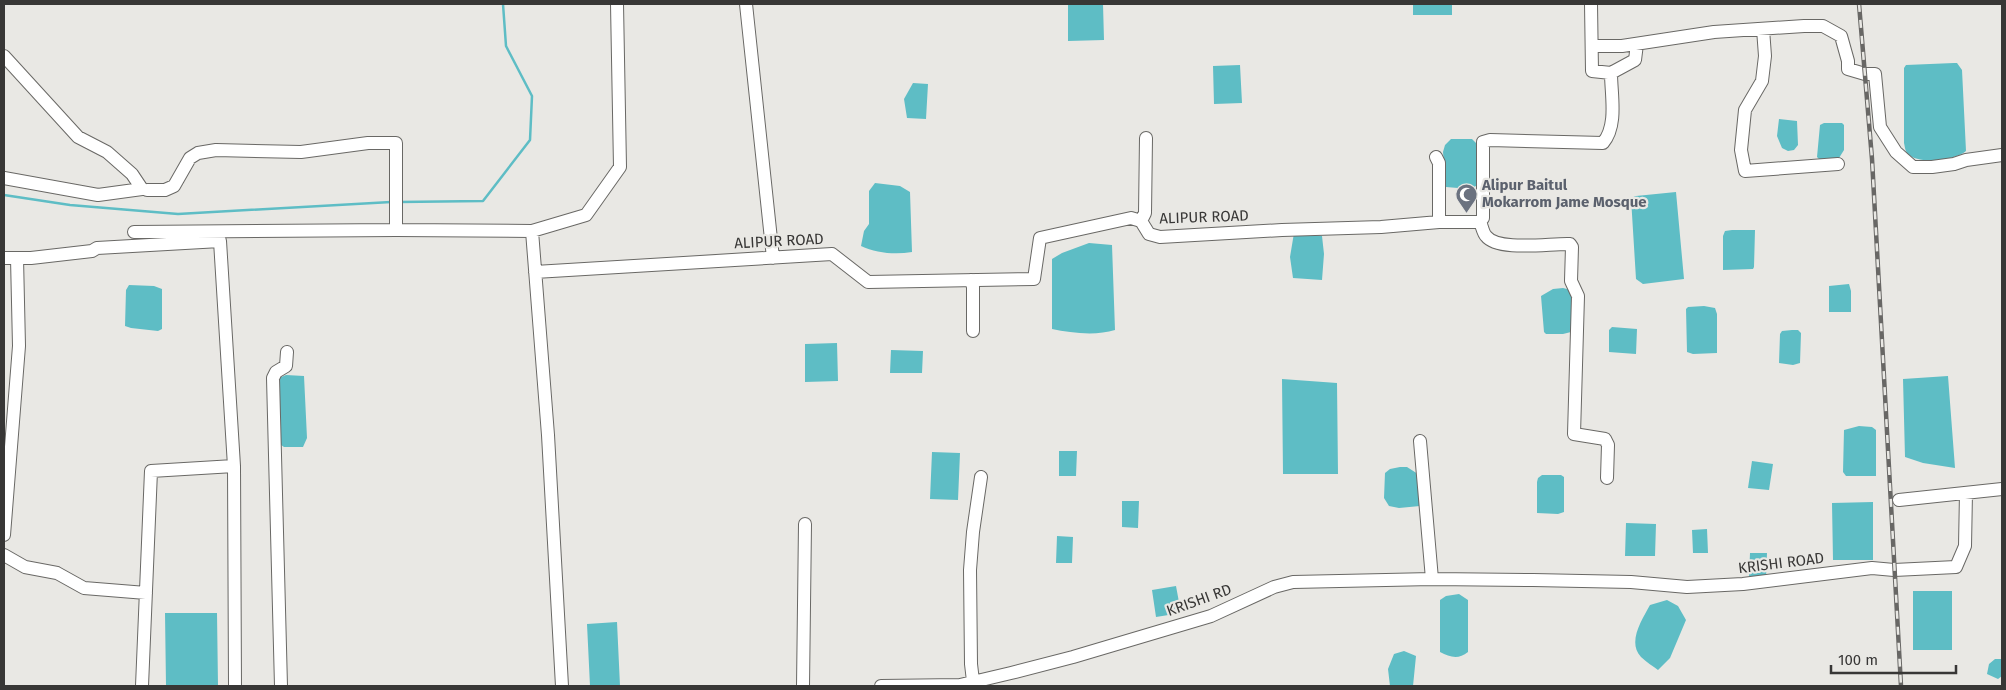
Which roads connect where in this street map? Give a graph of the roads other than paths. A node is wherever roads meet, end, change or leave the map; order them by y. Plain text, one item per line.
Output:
1 (617, 4) edge
2 (746, 4) edge
3 (1591, 4) edge
4 (1763, 29) junction
5 (1637, 44) junction
6 (1592, 46) junction
7 (4, 56) edge
8 (1611, 73) junction
9 (1146, 138) dead end
10 (2002, 155) edge
11 (1436, 157) dead end
12 (1838, 164) dead end
13 (4, 178) edge
14 (147, 190) dead end
15 (1141, 221) junction
16 (1439, 222) junction
17 (1480, 222) junction
18 (396, 230) junction
19 (532, 231) junction
20 (134, 232) dead end
21 (10, 258) edge
22 (773, 258) junction
23 (535, 272) junction
24 (971, 280) junction
25 (973, 331) dead end
26 (287, 352) dead end
27 (1420, 441) dead end
28 (234, 466) junction
29 (981, 477) dead end
30 (1608, 478) dead end
31 (2002, 490) edge
32 (1966, 493) junction
33 (1899, 500) dead end
34 (805, 524) dead end
35 (4, 535) edge
36 (4, 555) edge
37 (1432, 580) junction
38 (1533, 580) joint
39 (146, 593) junction
40 (973, 681) junction
41 (142, 686) edge
42 (236, 686) edge
43 (281, 686) edge
44 (562, 686) edge
45 (803, 686) edge
46 (881, 686) edge

1 - 19 street
2 - 22 street
3 - 6 street
4 - 5 street
4 - 10 street
4 - 12 street
5 - 6 street
5 - 8 street
6 - 8 street
7 - 13 street
8 - 17 street
9 - 15 street
11 - 16 street
14 - 18 street
15 - 16 street, ALIPUR ROAD
15 - 24 street, ALIPUR ROAD
16 - 17 street, ALIPUR ROAD
17 - 30 street
18 - 19 street
18 - 20 street
19 - 23 street
21 - 28 street
21 - 35 street
22 - 23 street, ALIPUR ROAD
22 - 24 street, ALIPUR ROAD
23 - 44 street
24 - 25 street
26 - 43 street
27 - 37 street
28 - 39 street
28 - 42 street
29 - 40 street
31 - 32 street
32 - 33 street
32 - 38 street, KRISHI ROAD
34 - 45 street
36 - 39 street
37 - 38 street, KRISHI RD
37 - 40 street, KRISHI RD
39 - 41 street
40 - 46 street, KRISHI RD

